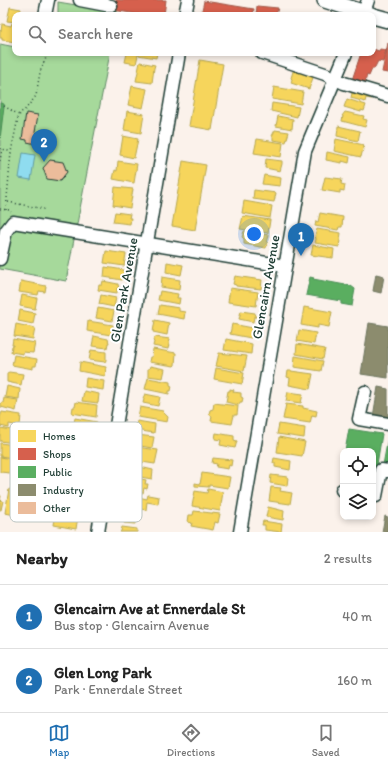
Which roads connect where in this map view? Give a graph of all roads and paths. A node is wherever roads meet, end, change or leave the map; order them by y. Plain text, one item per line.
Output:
1 (48, 0) edge
2 (80, 0) edge
3 (188, 0) edge
4 (324, 0) edge
5 (111, 6) dead end
6 (46, 12) edge
7 (186, 12) edge
8 (368, 12) edge
9 (376, 15) edge
10 (388, 20) edge
11 (47, 56) edge
12 (178, 56) edge
13 (271, 56) edge
14 (345, 56) edge
15 (334, 78) junction
16 (388, 96) edge
17 (4, 106) dead end
18 (19, 115) junction
19 (1, 148) edge
20 (11, 152) junction
21 (0, 161) edge
22 (8, 202) junction
23 (44, 209) dead end
24 (6, 210) dead end
25 (147, 243) junction
26 (0, 259) edge
27 (285, 266) junction
28 (365, 392) dead end
29 (117, 422) edge
30 (388, 424) edge
31 (384, 471) edge
32 (379, 496) edge
33 (100, 522) edge
34 (98, 532) edge
35 (240, 532) edge

1 - 6 street
2 - 5 street
3 - 7 street
4 - 8 main road
9 - 10 main road
11 - 18 path
12 - 25 street, Glen Park Avenue
13 - 15 street
14 - 15 street, Glencairn Avenue
15 - 16 street
15 - 27 street, Glencairn Avenue
17 - 18 path
18 - 20 path
19 - 20 path
19 - 21 path
20 - 22 path
22 - 23 path
22 - 24 path
25 - 26 street
25 - 27 street
25 - 29 street, Glen Park Avenue
27 - 35 street, Glencairn Avenue
28 - 30 street
31 - 32 street
33 - 34 street, Glen Park Avenue

